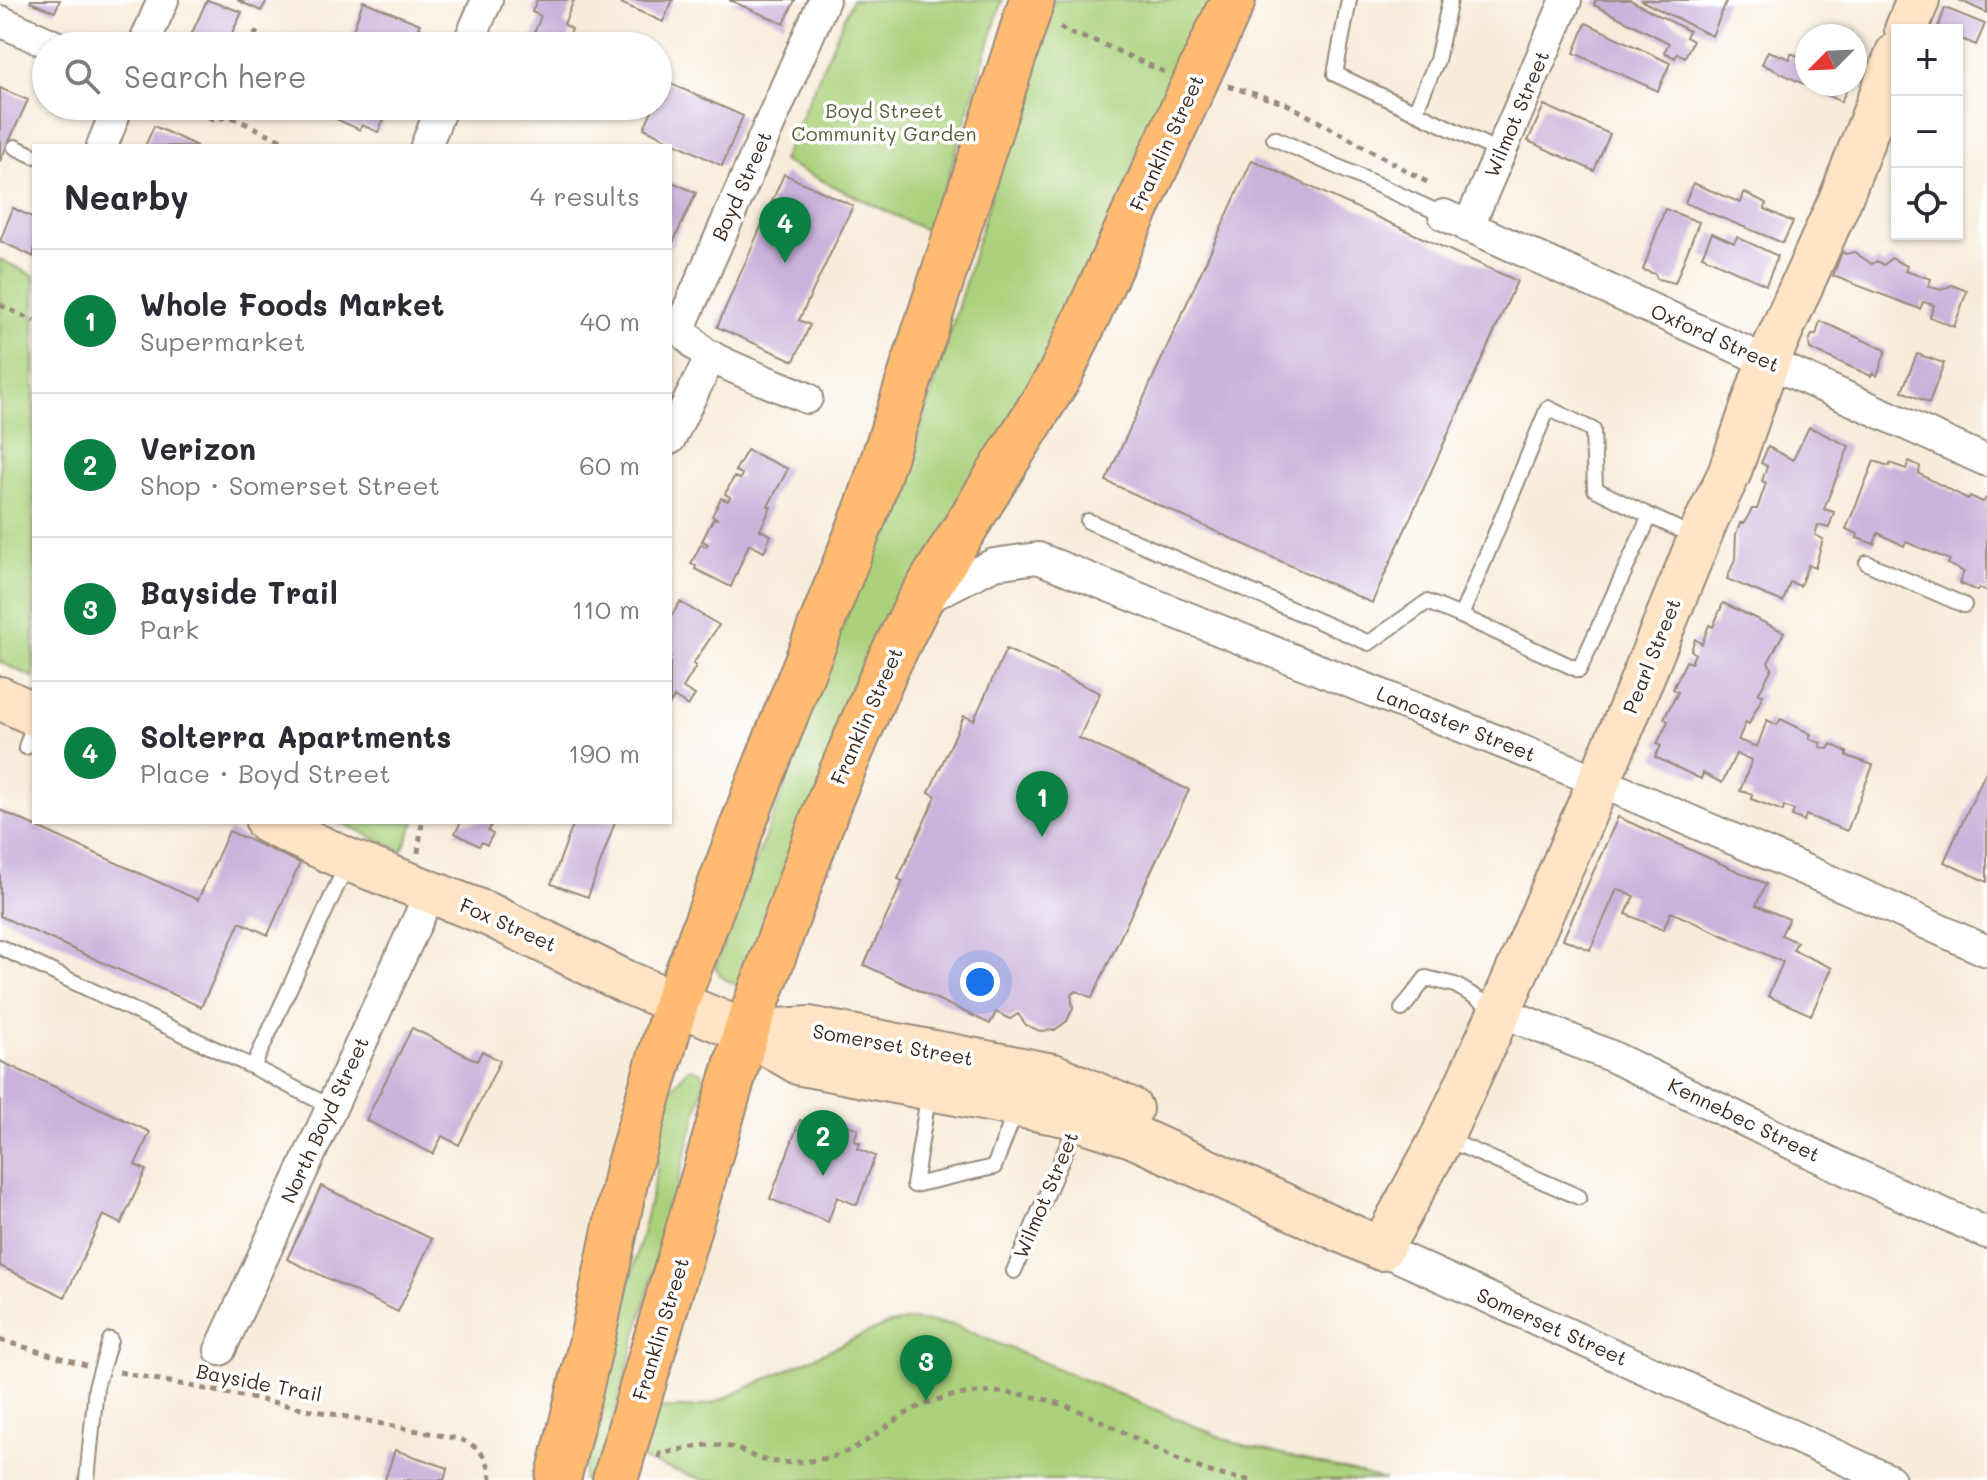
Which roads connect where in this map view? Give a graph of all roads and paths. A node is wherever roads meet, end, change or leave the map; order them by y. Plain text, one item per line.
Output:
1 (163, 0) edge
2 (487, 0) edge
3 (824, 0) edge
4 (1233, 0) edge
5 (1349, 0) edge
6 (1450, 0) edge
7 (1566, 0) edge
8 (1918, 0) edge
9 (1031, 1) edge
10 (0, 21) edge
11 (1908, 24) edge
12 (149, 32) edge
13 (473, 32) edge
14 (32, 36) edge
15 (1891, 68) edge
16 (1196, 79) junction
17 (1415, 112) junction
18 (112, 120) edge
19 (238, 120) edge
20 (436, 120) edge
21 (1274, 138) dead end
22 (103, 144) edge
23 (291, 144) edge
24 (427, 144) edge
25 (15, 147) dead end
26 (1500, 152) junction
27 (32, 155) edge
28 (1432, 185) dead end
29 (1456, 221) junction
30 (0, 305) edge
31 (32, 320) edge
32 (675, 326) edge
33 (711, 356) junction
34 (1768, 361) junction
35 (807, 398) dead end
36 (672, 435) edge
37 (1987, 461) edge
38 (1650, 516) junction
39 (1088, 521) dead end
40 (1699, 539) junction
41 (1867, 563) dead end
42 (919, 602) junction
43 (1964, 605) dead end
44 (1461, 616) junction
45 (0, 698) edge
46 (30, 730) edge
47 (1598, 781) junction
48 (271, 824) edge
49 (422, 824) edge
50 (348, 860) junction
51 (424, 875) junction
52 (0, 947) edge
53 (1987, 951) edge
54 (676, 1003) junction
55 (1402, 1009) dead end
56 (1500, 1011) junction
57 (746, 1032) junction
58 (253, 1067) junction
59 (929, 1089) junction
60 (1018, 1106) junction
61 (331, 1107) junction
62 (1078, 1119) junction
63 (1442, 1137) junction
64 (1215, 1172) junction
65 (1579, 1197) dead end
66 (1987, 1233) edge
67 (1381, 1249) junction
68 (1014, 1271) dead end
69 (0, 1340) edge
70 (110, 1340) dead end
71 (220, 1350) dead end
72 (100, 1369) junction
73 (660, 1454) dead end
74 (87, 1480) edge
75 (491, 1480) edge
76 (558, 1480) edge
77 (615, 1480) edge
78 (1249, 1480) edge
79 (1890, 1480) edge

1 - 12 street
2 - 13 street
3 - 32 street, Boyd Street
4 - 16 main road, Franklin Street
5 - 17 lane
6 - 17 lane
7 - 26 street, Wilmot Street
8 - 11 street
9 - 16 path
9 - 54 main road
10 - 14 street
15 - 34 street, Pearl Street
16 - 28 path
16 - 42 main road, Franklin Street
17 - 26 lane
18 - 22 street
19 - 23 path
20 - 24 street
21 - 29 lane
25 - 27 lane
26 - 29 street, Wilmot Street
29 - 34 street, Oxford Street
30 - 31 path
32 - 33 street
33 - 35 street
33 - 36 street
34 - 37 street, Oxford Street
34 - 40 street, Pearl Street
38 - 40 lane
38 - 44 lane
38 - 44 lane
39 - 44 lane
40 - 47 street, Pearl Street
41 - 43 lane
42 - 47 street, Lancaster Street
42 - 57 main road, Franklin Street
45 - 46 street
47 - 53 street, Lancaster Street
47 - 56 street, Pearl Street
48 - 50 street, Fox Street
49 - 51 path
50 - 51 street, Fox Street
50 - 58 lane
51 - 54 street, Fox Street
51 - 61 street, North Boyd Street
52 - 58 lane
54 - 57 street, Fox Street
54 - 76 main road
55 - 56 lane
56 - 63 street, Pearl Street
56 - 66 street, Kennebec Street
57 - 59 street, Somerset Street
57 - 64 street, Somerset Street
57 - 77 main road, Franklin Street
58 - 61 lane
59 - 60 street, Somerset Street
59 - 60 lane
60 - 62 street, Somerset Street
61 - 71 street, North Boyd Street
62 - 64 street, Somerset Street
62 - 68 lane, Wilmot Street
63 - 65 lane
63 - 67 street, Pearl Street
64 - 67 street, Somerset Street
67 - 79 street, Somerset Street
69 - 72 path, Bayside Trail
70 - 72 lane
72 - 74 lane
72 - 75 path, Bayside Trail
73 - 78 path

